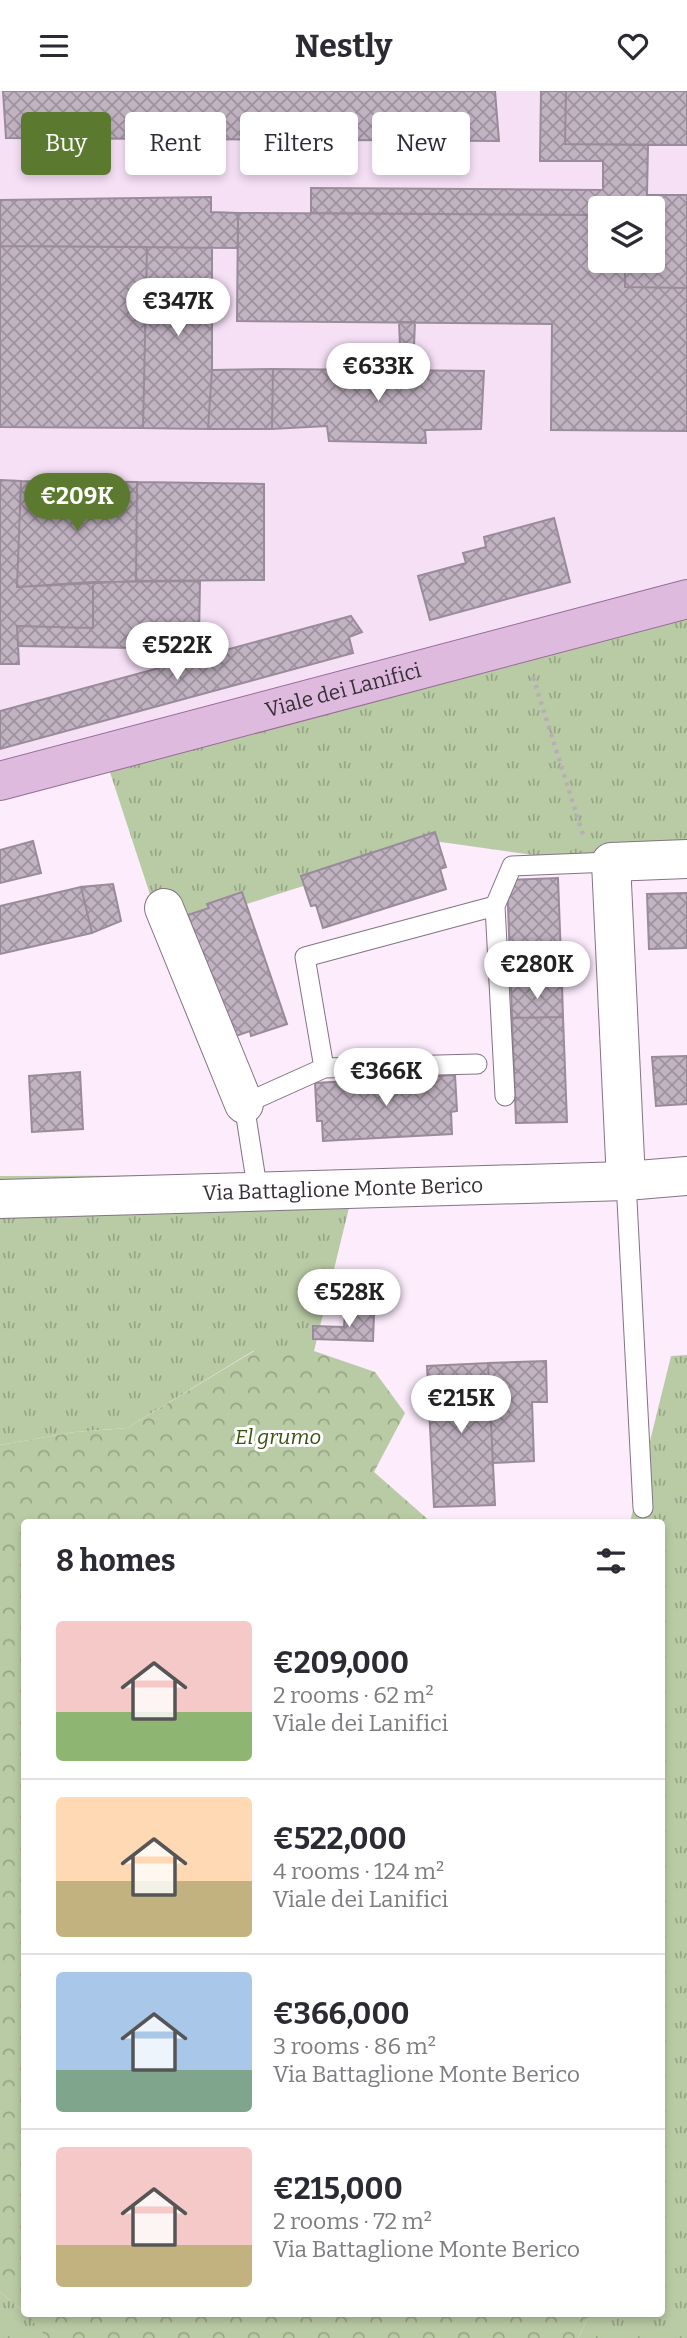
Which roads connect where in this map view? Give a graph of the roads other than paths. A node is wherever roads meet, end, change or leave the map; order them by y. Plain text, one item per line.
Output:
1 (687, 599) edge
2 (0, 781) edge
3 (687, 859) edge
4 (601, 862) junction
5 (495, 906) junction
6 (164, 908) dead end
7 (477, 1064) dead end
8 (324, 1068) junction
9 (505, 1096) dead end
10 (244, 1104) junction
11 (687, 1175) edge
12 (626, 1181) junction
13 (258, 1193) junction
14 (0, 1199) edge
15 (643, 1508) dead end

1 - 2 main road, Viale dei Lanifici
3 - 4 street
4 - 5 lane
4 - 12 street
5 - 8 lane
5 - 9 lane
6 - 10 street
7 - 8 lane
8 - 10 lane
10 - 13 lane
11 - 12 street, Via Battaglione Monte Berico
12 - 13 street, Via Battaglione Monte Berico
12 - 15 lane
13 - 14 street, Via Battaglione Monte Berico

